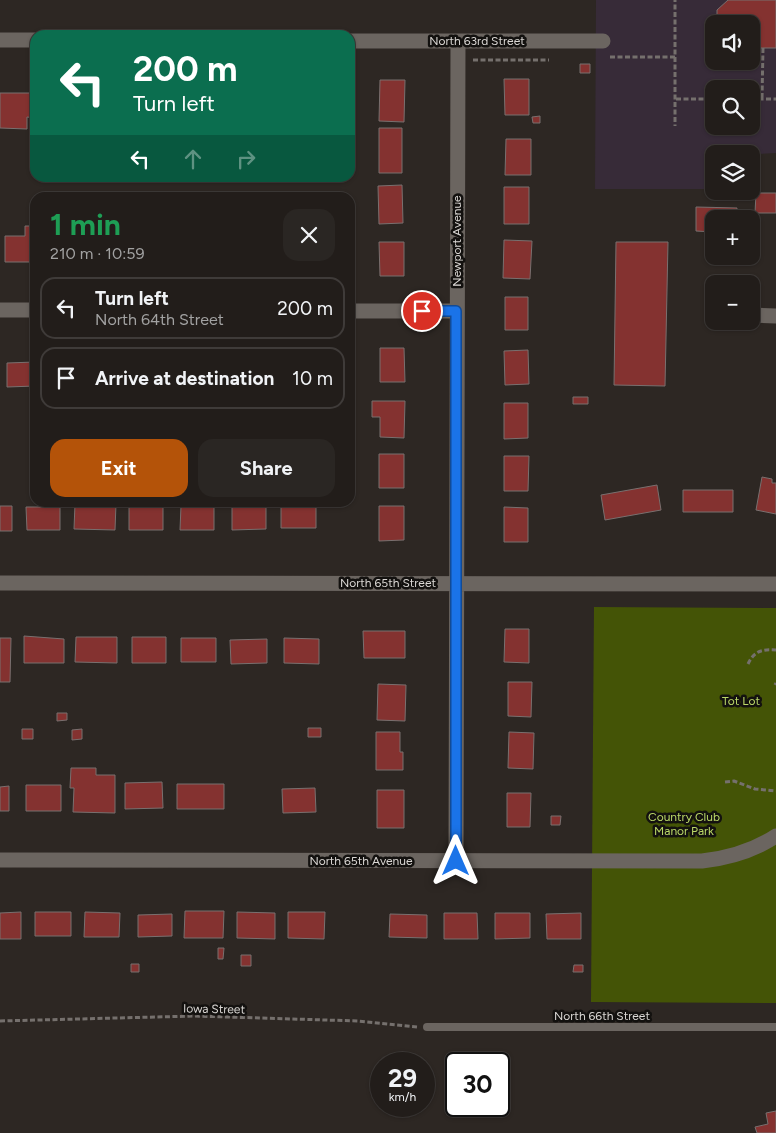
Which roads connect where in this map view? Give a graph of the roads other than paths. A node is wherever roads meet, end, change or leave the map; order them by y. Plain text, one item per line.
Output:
1 (0, 40) edge
2 (30, 40) edge
3 (355, 41) edge
4 (458, 41) junction
5 (603, 41) dead end
6 (0, 310) edge
7 (30, 310) edge
8 (355, 310) edge
9 (456, 311) junction
10 (760, 315) edge
11 (776, 316) edge
12 (0, 583) edge
13 (456, 583) junction
14 (776, 584) edge
15 (776, 836) edge
16 (0, 860) edge
17 (456, 861) junction
18 (427, 1027) road end
19 (776, 1027) edge

1 - 2 street
3 - 4 street, North 63rd Street
4 - 5 street, North 63rd Street
4 - 9 street, Newport Avenue
6 - 7 street
8 - 9 street
9 - 13 street, Newport Avenue
10 - 11 street
12 - 13 street, North 65th Street
13 - 14 street, North 65th Street
13 - 17 street, Newport Avenue
15 - 17 street, North 65th Avenue
16 - 17 street, North 65th Avenue
18 - 19 lane, North 66th Street

